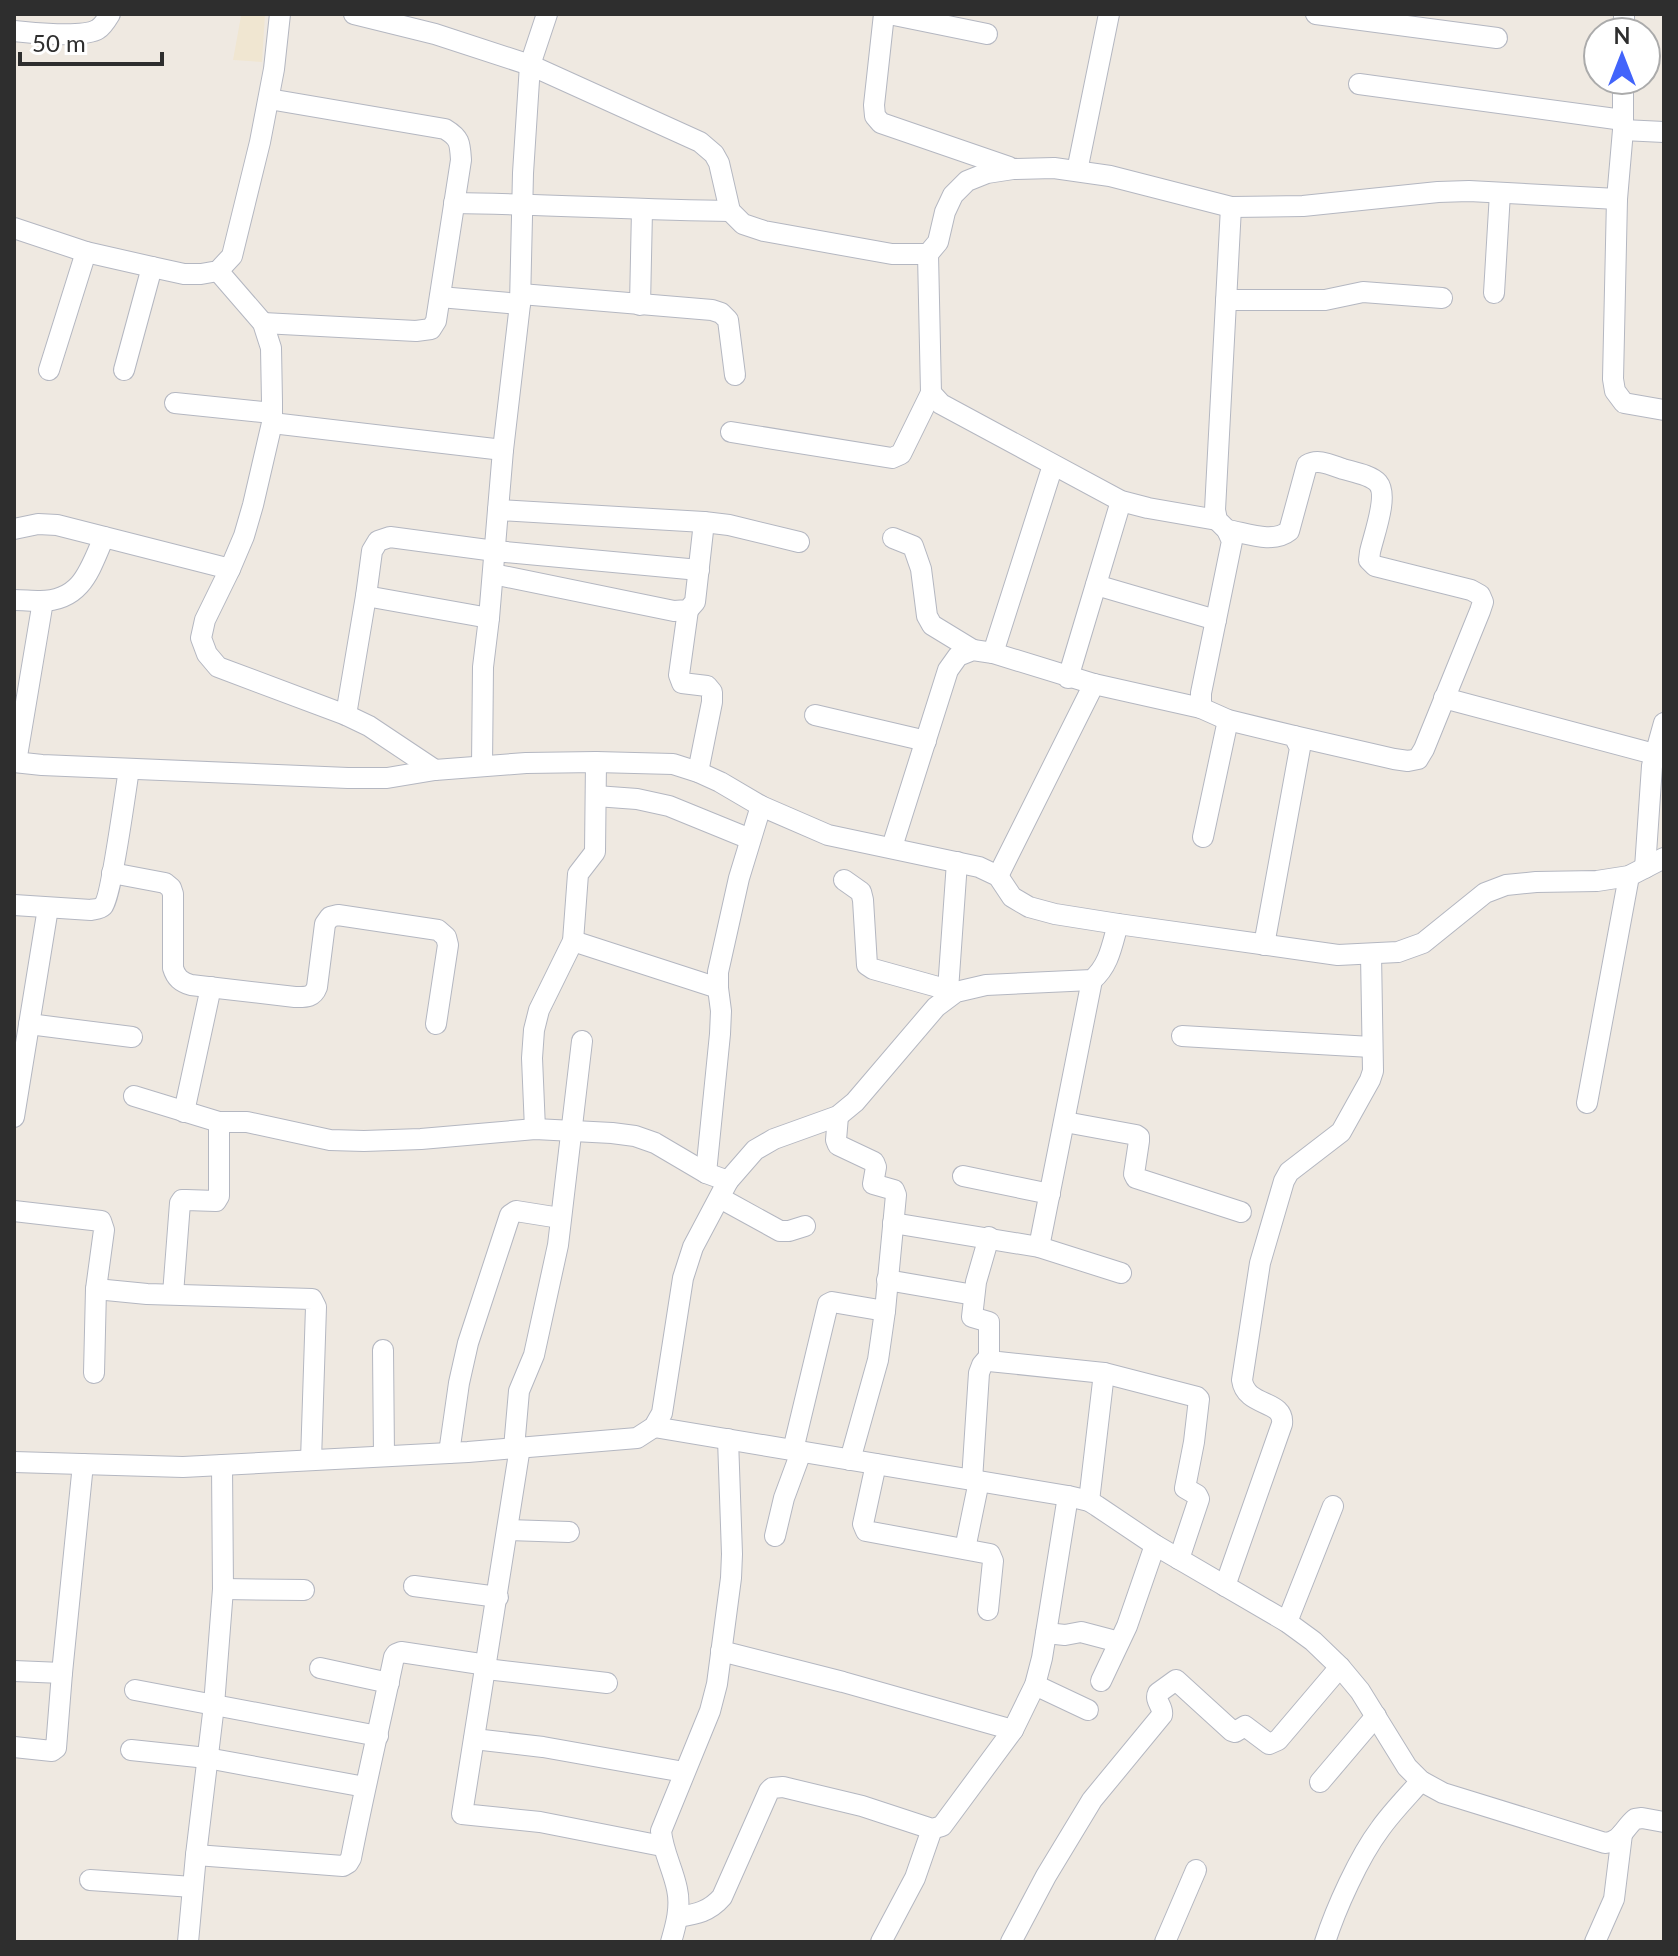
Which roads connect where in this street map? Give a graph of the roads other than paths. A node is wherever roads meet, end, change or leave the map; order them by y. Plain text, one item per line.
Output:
1 (110, 14) edge
2 (280, 14) edge
3 (354, 14) edge
4 (547, 14) edge
5 (887, 14) edge
6 (1109, 14) edge
7 (1316, 14) edge
8 (14, 31) edge
9 (987, 34) dead end
10 (1497, 38) dead end
11 (530, 65) junction
12 (1359, 84) dead end
13 (1623, 96) edge
14 (269, 99) junction
15 (1623, 125) junction
16 (1664, 132) edge
17 (1013, 169) junction
18 (1077, 171) junction
19 (1500, 193) junction
20 (1617, 199) junction
21 (454, 203) junction
22 (523, 204) junction
23 (1231, 207) junction
24 (642, 210) junction
25 (730, 211) junction
26 (14, 228) edge
27 (86, 252) junction
28 (928, 254) junction
29 (152, 267) junction
30 (218, 271) junction
31 (1494, 293) dead end
32 (440, 297) junction
33 (1442, 298) dead end
34 (520, 299) junction
35 (1226, 300) junction
36 (640, 305) junction
37 (263, 323) junction
38 (49, 370) dead end
39 (124, 370) dead end
40 (735, 375) dead end
41 (931, 393) junction
42 (175, 403) dead end
43 (1664, 410) edge
44 (272, 418) junction
45 (731, 432) dead end
46 (503, 450) junction
47 (1053, 465) junction
48 (1121, 501) junction
49 (498, 510) junction
50 (704, 522) junction
51 (1222, 525) junction
52 (14, 529) edge
53 (104, 537) junction
54 (893, 538) dead end
55 (799, 542) dead end
56 (495, 551) junction
57 (230, 569) junction
58 (699, 570) junction
59 (493, 574) junction
60 (1096, 585) junction
61 (366, 596) junction
62 (14, 600) edge
63 (43, 601) junction
64 (688, 610) junction
65 (489, 618) junction
66 (1216, 620) junction
67 (983, 652) junction
68 (1068, 678) junction
69 (1094, 684) junction
70 (1444, 698) junction
71 (1201, 708) junction
72 (346, 715) junction
73 (815, 715) dead end
74 (1228, 720) junction
75 (1664, 723) edge
76 (1294, 736) junction
77 (926, 741) junction
78 (1654, 754) junction
79 (15, 762) edge
80 (596, 762) junction
81 (482, 766) junction
82 (129, 769) junction
83 (435, 770) junction
84 (698, 772) junction
85 (596, 796) junction
86 (761, 806) junction
87 (1203, 837) dead end
88 (750, 839) junction
89 (892, 847) junction
90 (1664, 858) edge
91 (957, 862) junction
92 (1637, 872) junction
93 (112, 873) junction
94 (998, 876) junction
95 (844, 880) dead end
96 (14, 905) edge
97 (48, 908) junction
98 (1118, 924) junction
99 (573, 941) junction
100 (1264, 945) junction
101 (1371, 954) junction
102 (1092, 980) junction
103 (211, 987) junction
104 (718, 988) junction
105 (952, 991) junction
106 (29, 1024) junction
107 (436, 1024) dead end
108 (1182, 1036) dead end
109 (132, 1037) dead end
110 (582, 1041) dead end
111 (1371, 1047) junction
112 (134, 1096) dead end
113 (1587, 1103) dead end
114 (184, 1112) junction
115 (838, 1116) junction
116 (14, 1117) edge
117 (219, 1122) junction
118 (1065, 1122) junction
119 (535, 1129) junction
120 (571, 1131) junction
121 (706, 1173) junction
122 (963, 1176) dead end
123 (724, 1190) junction
124 (1050, 1194) junction
125 (14, 1211) edge
126 (1241, 1212) dead end
127 (560, 1218) junction
128 (893, 1223) junction
129 (805, 1226) dead end
130 (989, 1237) junction
131 (1039, 1247) junction
132 (1121, 1273) dead end
133 (887, 1280) junction
134 (96, 1289) junction
135 (173, 1294) junction
136 (974, 1295) junction
137 (885, 1311) junction
138 (383, 1350) dead end
139 (988, 1358) junction
140 (94, 1373) dead end
141 (1104, 1373) junction
142 (654, 1427) junction
143 (728, 1439) junction
144 (517, 1448) junction
145 (797, 1451) junction
146 (449, 1453) junction
147 (384, 1456) junction
148 (311, 1460) junction
149 (850, 1460) junction
150 (14, 1462) edge
151 (83, 1464) junction
152 (876, 1464) junction
153 (222, 1465) junction
154 (976, 1481) junction
155 (1068, 1496) junction
156 (1089, 1501) junction
157 (1333, 1506) dead end
158 (508, 1530) junction
159 (569, 1532) dead end
160 (775, 1536) dead end
161 (1155, 1545) junction
162 (965, 1549) junction
163 (1179, 1559) junction
164 (414, 1586) dead end
165 (1225, 1586) junction
166 (223, 1589) junction
167 (304, 1590) dead end
168 (498, 1597) junction
169 (988, 1610) dead end
170 (1287, 1622) junction
171 (1046, 1633) junction
172 (1119, 1642) junction
173 (721, 1651) junction
174 (486, 1667) junction
175 (1340, 1667) junction
176 (320, 1668) dead end
177 (14, 1671) edge
178 (62, 1673) junction
179 (1101, 1681) dead end
180 (389, 1683) junction
181 (607, 1683) dead end
182 (1035, 1685) junction
183 (135, 1690) dead end
184 (214, 1705) junction
185 (1088, 1710) dead end
186 (1376, 1716) junction
187 (1013, 1730) junction
188 (378, 1736) junction
189 (474, 1739) junction
190 (14, 1747) edge
191 (131, 1750) dead end
192 (207, 1758) junction
193 (684, 1772) junction
194 (1421, 1781) junction
195 (1320, 1782) dead end
196 (365, 1787) junction
197 (1664, 1822) edge
198 (932, 1829) junction
199 (1622, 1834) junction
200 (662, 1846) junction
201 (196, 1855) junction
202 (1196, 1870) dead end
203 (90, 1880) dead end
204 (193, 1887) junction
205 (678, 1917) junction
206 (188, 1942) edge
207 (671, 1942) edge
208 (881, 1942) edge
209 (1011, 1942) edge
210 (1165, 1942) edge
211 (1325, 1942) edge
212 (1595, 1942) edge

1 - 8 street
2 - 14 street
3 - 11 street
4 - 11 street
5 - 9 street
5 - 17 street
6 - 18 street
7 - 10 street
11 - 22 street
11 - 25 street
12 - 15 street
13 - 15 street
14 - 21 street
14 - 30 street
15 - 16 street
15 - 20 street
17 - 18 street
17 - 28 street
18 - 23 street
19 - 20 street
19 - 23 street
19 - 31 street
20 - 43 street
21 - 22 street
21 - 32 street
22 - 24 street
22 - 34 street
23 - 35 street
24 - 25 street
24 - 36 street
25 - 28 street
26 - 27 street
27 - 29 street
27 - 38 street
28 - 41 street
29 - 30 street
29 - 39 street
30 - 37 street
32 - 34 street
32 - 37 street
33 - 35 street
34 - 36 street
34 - 46 street
35 - 51 street
36 - 40 street
37 - 44 street
41 - 45 street
41 - 47 street
42 - 44 street
44 - 46 street
44 - 57 street
46 - 49 street
47 - 48 street
47 - 67 street
48 - 51 street
48 - 60 street
49 - 50 street
49 - 56 street
50 - 55 street
50 - 58 street
51 - 66 street
51 - 70 street
52 - 53 street
53 - 57 street
53 - 63 street
54 - 67 street
56 - 58 street
56 - 59 street
56 - 61 street
57 - 72 street
58 - 64 street
59 - 64 street
59 - 65 street
60 - 66 street
60 - 68 street
61 - 65 street
61 - 72 street
62 - 63 street
63 - 79 street
64 - 84 street
65 - 81 street
66 - 71 street
67 - 68 street
67 - 77 street
68 - 69 street
69 - 71 street
69 - 94 street
70 - 76 street
70 - 78 street
71 - 74 street
72 - 83 street
73 - 77 street
74 - 76 street
74 - 87 street
75 - 78 street
76 - 100 street
77 - 89 street
78 - 92 street
79 - 82 street
80 - 81 street
80 - 84 street
80 - 85 street
81 - 83 street
82 - 83 street
82 - 93 street
84 - 86 street
85 - 88 street
85 - 99 street
86 - 88 street
86 - 89 street
88 - 104 street
89 - 91 street
90 - 92 street
91 - 94 street
91 - 105 street
92 - 101 street
92 - 113 street
93 - 97 street
93 - 103 street
94 - 98 street
95 - 105 street
96 - 97 street
97 - 106 street
98 - 100 street
98 - 102 street
99 - 104 street
99 - 119 street
100 - 101 street
101 - 111 street
102 - 105 street
102 - 118 street
103 - 107 street
103 - 114 street
104 - 121 street
105 - 115 street
106 - 109 street
106 - 116 street
108 - 111 street
110 - 120 street
111 - 165 street
112 - 114 street
114 - 117 street
115 - 123 street
115 - 128 street
117 - 119 street
117 - 135 street
118 - 124 street
118 - 126 street
119 - 120 street
120 - 121 street
120 - 127 street
121 - 123 street
122 - 124 street
123 - 129 street
123 - 142 street
124 - 131 street
125 - 134 street
127 - 144 street
127 - 146 street
128 - 130 street
128 - 133 street
130 - 131 street
130 - 136 street
131 - 132 street
133 - 136 street
133 - 137 street
134 - 135 street
134 - 140 street
135 - 148 street
136 - 139 street
137 - 145 street
137 - 149 street
138 - 147 street
139 - 141 street
139 - 154 street
141 - 156 street
141 - 163 street
142 - 143 street
142 - 144 street
143 - 145 street
143 - 173 street
144 - 146 street
144 - 158 street
145 - 149 street
145 - 160 street
146 - 147 street
147 - 148 street
148 - 153 street
149 - 152 street
150 - 151 street
151 - 153 street
151 - 178 street
152 - 154 street
152 - 162 street
153 - 166 street
154 - 155 street
154 - 162 street
155 - 156 street
155 - 171 street
156 - 161 street
157 - 170 street
158 - 159 street
158 - 168 street
161 - 163 street
161 - 172 street
162 - 169 street
163 - 165 street
164 - 168 street
165 - 170 street
166 - 167 street
166 - 184 street
168 - 174 street
170 - 175 street
171 - 172 street
171 - 182 street
172 - 179 street
173 - 187 street
173 - 193 street
174 - 180 street
174 - 181 street
174 - 189 street
175 - 186 street
175 - 209 street
176 - 180 street
177 - 178 street
178 - 190 street
180 - 188 street
182 - 185 street
182 - 187 street
183 - 184 street
184 - 188 street
184 - 192 street
186 - 194 street
186 - 195 street
187 - 198 street
188 - 196 street
189 - 193 street
189 - 200 street
191 - 192 street
192 - 196 street
192 - 201 street
193 - 200 street
194 - 199 street
194 - 211 street
196 - 201 street
197 - 199 street
198 - 205 street
198 - 208 street
199 - 212 street
200 - 205 street
201 - 204 street
202 - 210 street
203 - 204 street
204 - 206 street
205 - 207 street

